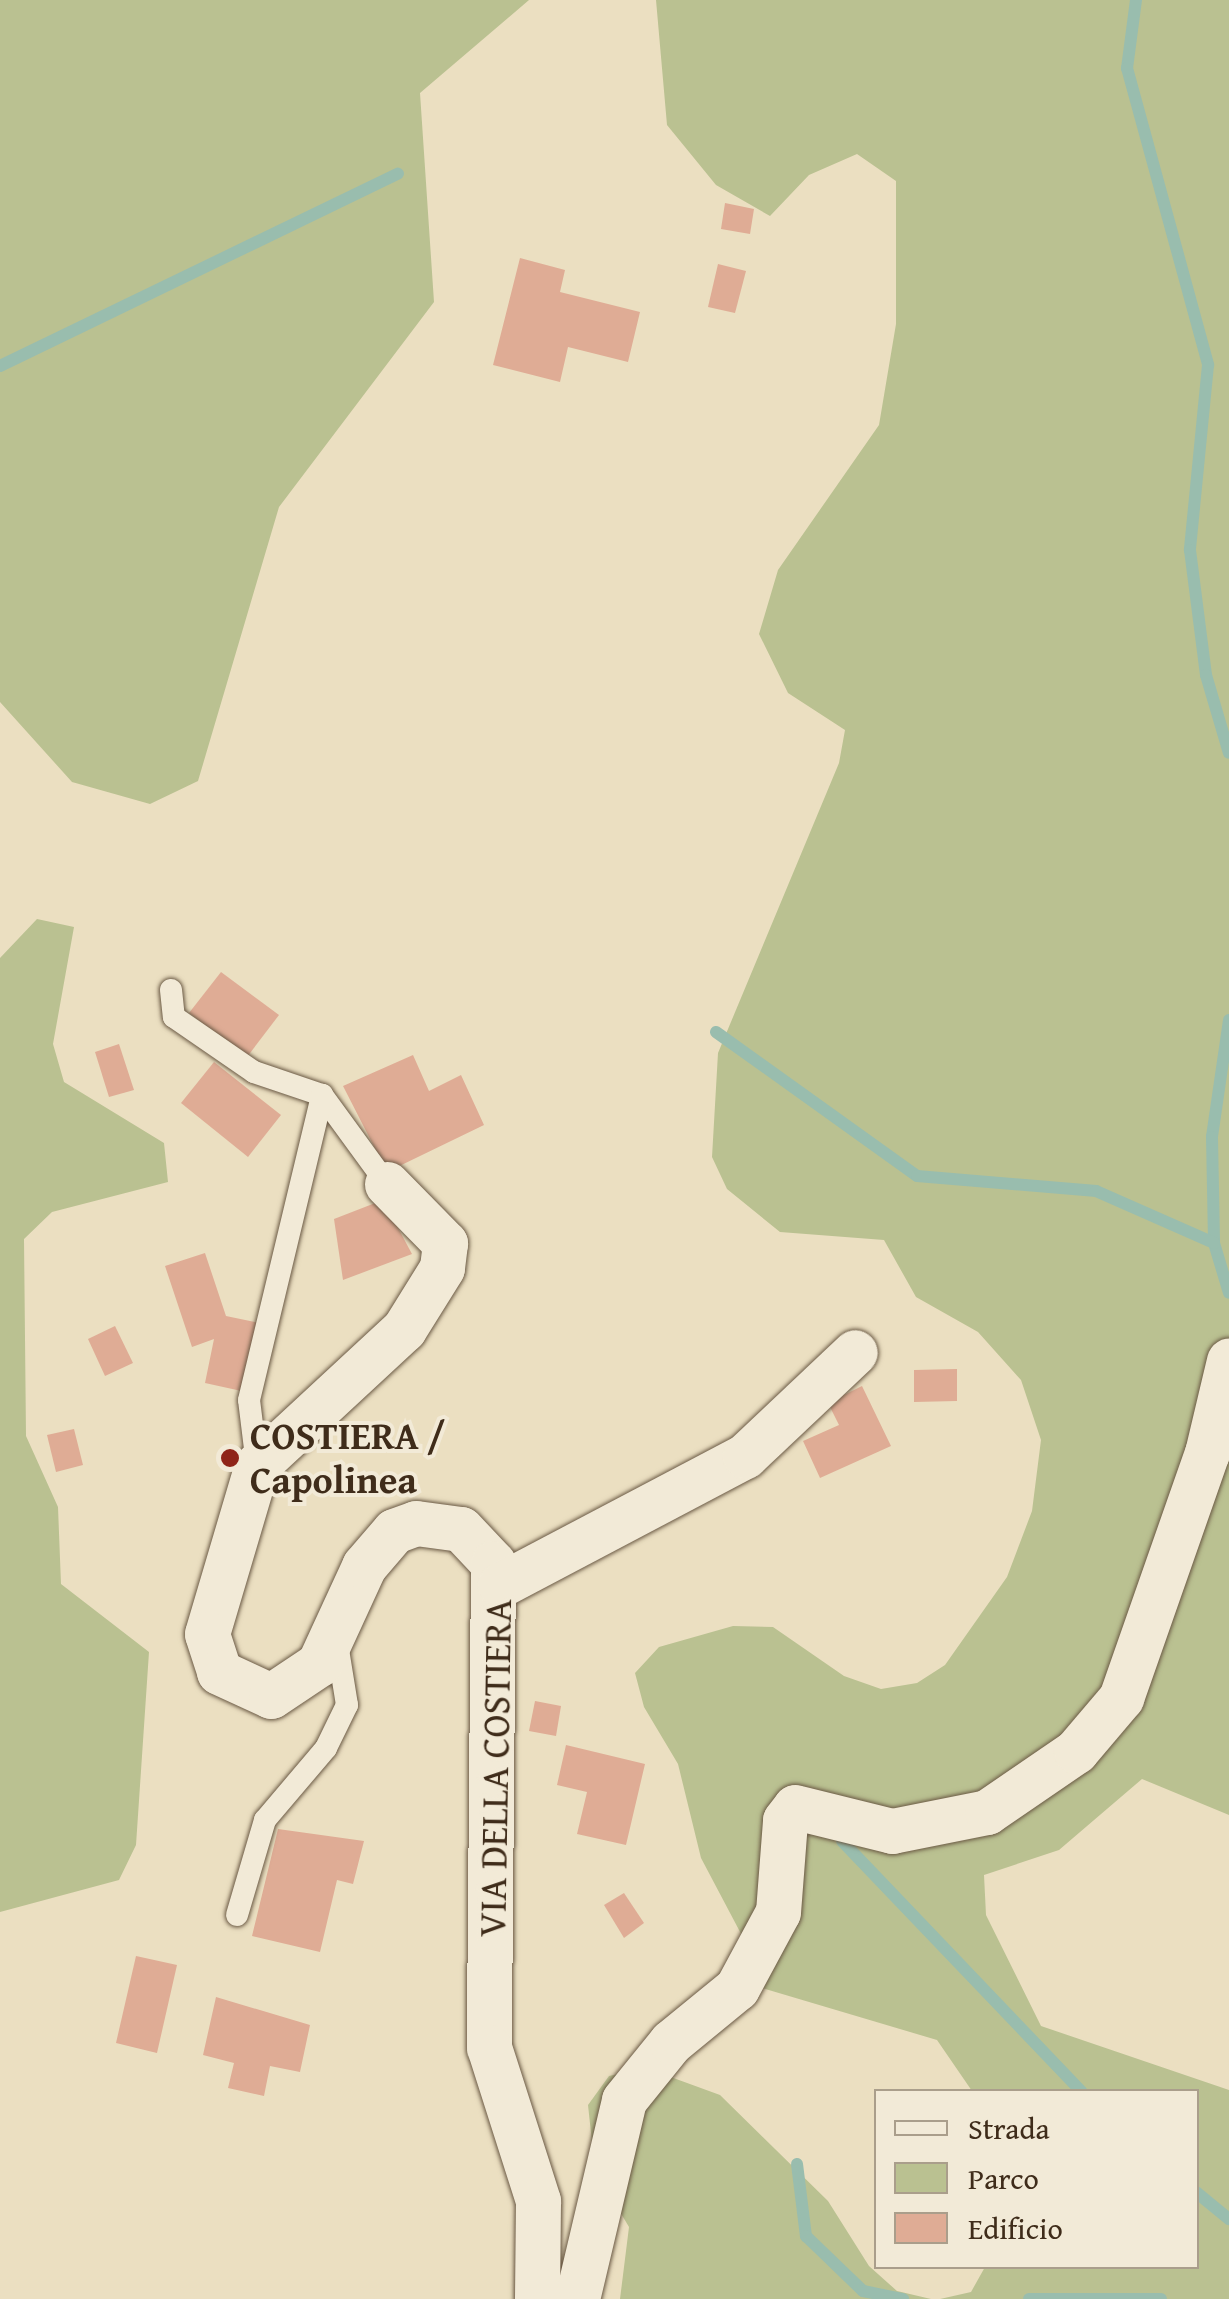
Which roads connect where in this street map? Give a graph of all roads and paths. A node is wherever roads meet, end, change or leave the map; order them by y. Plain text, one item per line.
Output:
1 (171, 990) dead end
2 (322, 1095) junction
3 (387, 1184) joint
4 (855, 1352) dead end
5 (1229, 1361) edge
6 (257, 1466) junction
7 (500, 1585) junction
8 (334, 1630) junction
9 (237, 1915) dead end
10 (537, 2299) edge
11 (577, 2299) edge

1 - 2 lane
2 - 3 lane, VIA DELLA COSTIERA
2 - 6 lane
3 - 6 street, VIA DELLA COSTIERA
4 - 7 street
5 - 11 street
6 - 8 street, VIA DELLA COSTIERA
7 - 8 street, VIA DELLA COSTIERA
7 - 10 street, VIA DELLA COSTIERA
8 - 9 lane

